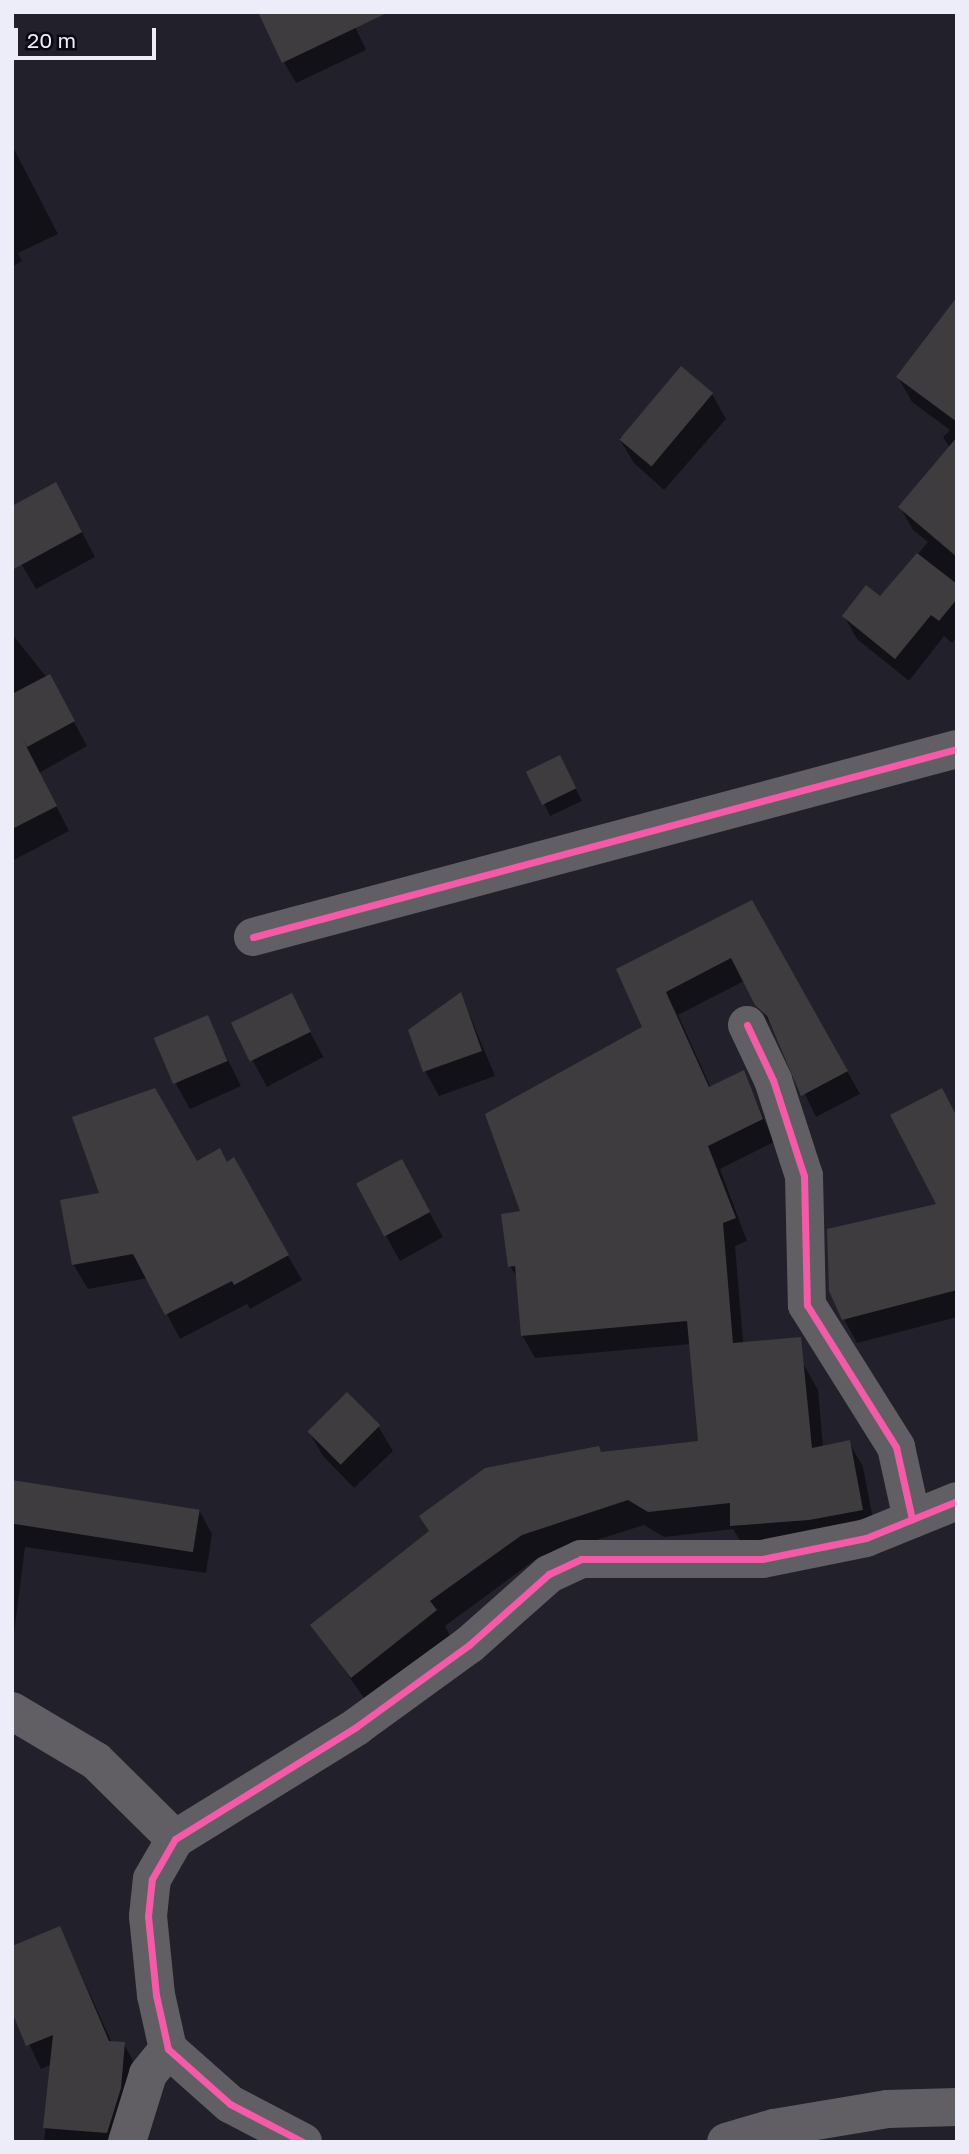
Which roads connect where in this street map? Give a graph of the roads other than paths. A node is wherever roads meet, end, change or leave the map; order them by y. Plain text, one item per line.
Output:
1 (957, 748) edge
2 (253, 936) dead end
3 (747, 1025) dead end
4 (957, 1501) edge
5 (912, 1519) junction
6 (12, 1711) edge
7 (175, 1839) junction
8 (168, 2049) junction
9 (957, 2107) edge
10 (127, 2142) edge
11 (303, 2142) edge
12 (726, 2142) edge

1 - 2 street
3 - 5 street
4 - 5 street
5 - 7 street
6 - 7 street
7 - 8 street
8 - 10 street
8 - 11 street
9 - 12 street

